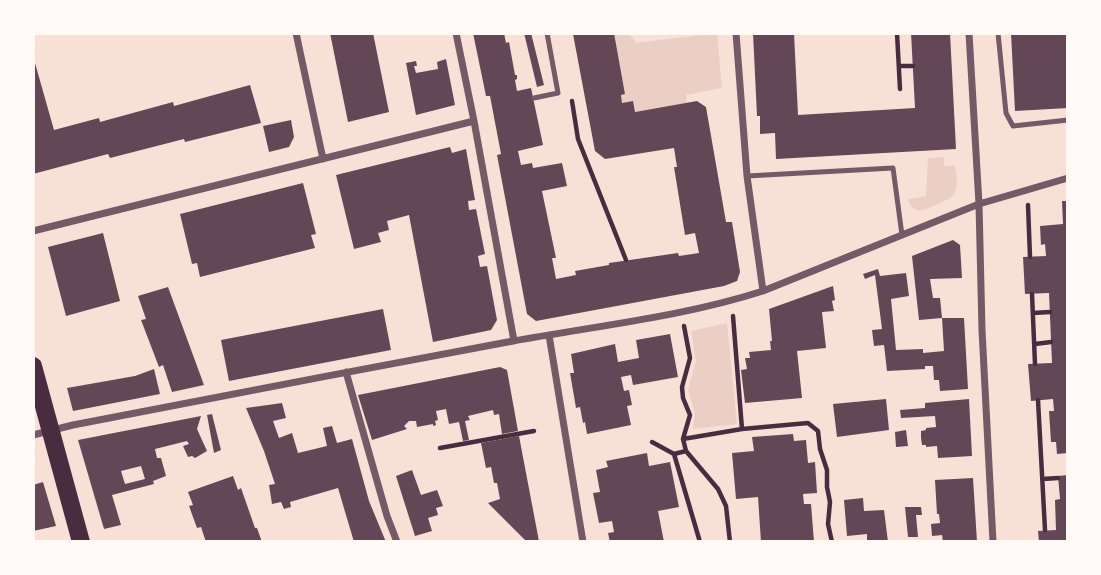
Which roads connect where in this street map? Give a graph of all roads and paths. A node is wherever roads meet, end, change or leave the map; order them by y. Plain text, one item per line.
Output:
1 (296, 33) edge
2 (456, 33) edge
3 (547, 33) edge
4 (737, 33) edge
5 (897, 33) edge
6 (969, 33) edge
7 (998, 33) edge
8 (899, 66) junction
9 (912, 66) dead end
10 (555, 74) junction
11 (900, 89) dead end
12 (534, 97) dead end
13 (1068, 120) edge
14 (474, 121) junction
15 (323, 159) junction
16 (747, 176) junction
17 (1068, 178) edge
18 (1027, 190) junction
19 (979, 204) junction
20 (33, 231) edge
21 (902, 235) junction
22 (1030, 257) dead end
23 (626, 260) dead end
24 (763, 291) junction
25 (1032, 294) dead end
26 (732, 301) junction
27 (681, 311) junction
28 (1050, 312) dead end
29 (1033, 313) junction
30 (549, 335) junction
31 (514, 341) junction
32 (1051, 342) dead end
33 (1035, 344) junction
34 (1035, 364) dead end
35 (33, 366) edge
36 (346, 372) junction
37 (1038, 400) dead end
38 (742, 429) junction
39 (534, 431) dead end
40 (42, 432) edge
41 (683, 439) junction
42 (652, 442) dead end
43 (440, 448) dead end
44 (686, 451) junction
45 (674, 454) junction
46 (1058, 478) dead end
47 (1043, 480) junction
48 (1045, 530) dead end
49 (81, 542) edge
50 (397, 542) edge
51 (583, 542) edge
52 (700, 542) edge
53 (730, 542) edge
54 (832, 542) edge
55 (993, 542) edge

1 - 15 street
2 - 14 street
3 - 10 lane
4 - 16 street
5 - 8 path
6 - 19 street
7 - 13 lane
8 - 9 path
8 - 11 path
10 - 12 lane
10 - 23 path
14 - 15 street
14 - 31 street
15 - 20 street
16 - 21 lane
16 - 24 street
17 - 18 street
18 - 19 street
18 - 22 path
19 - 21 street
19 - 55 street
21 - 24 street
24 - 26 street
25 - 29 path
26 - 27 street
26 - 38 path
27 - 30 street
27 - 41 path
28 - 29 path
29 - 33 path
30 - 31 street
30 - 51 street
31 - 36 street
32 - 33 path
33 - 34 path
35 - 40 main road
36 - 40 street
36 - 50 street
37 - 47 path
38 - 41 path
38 - 54 path
39 - 43 path
40 - 49 main road
41 - 44 path
42 - 45 path
44 - 45 path
44 - 53 path
45 - 52 path
46 - 47 path
47 - 48 path

